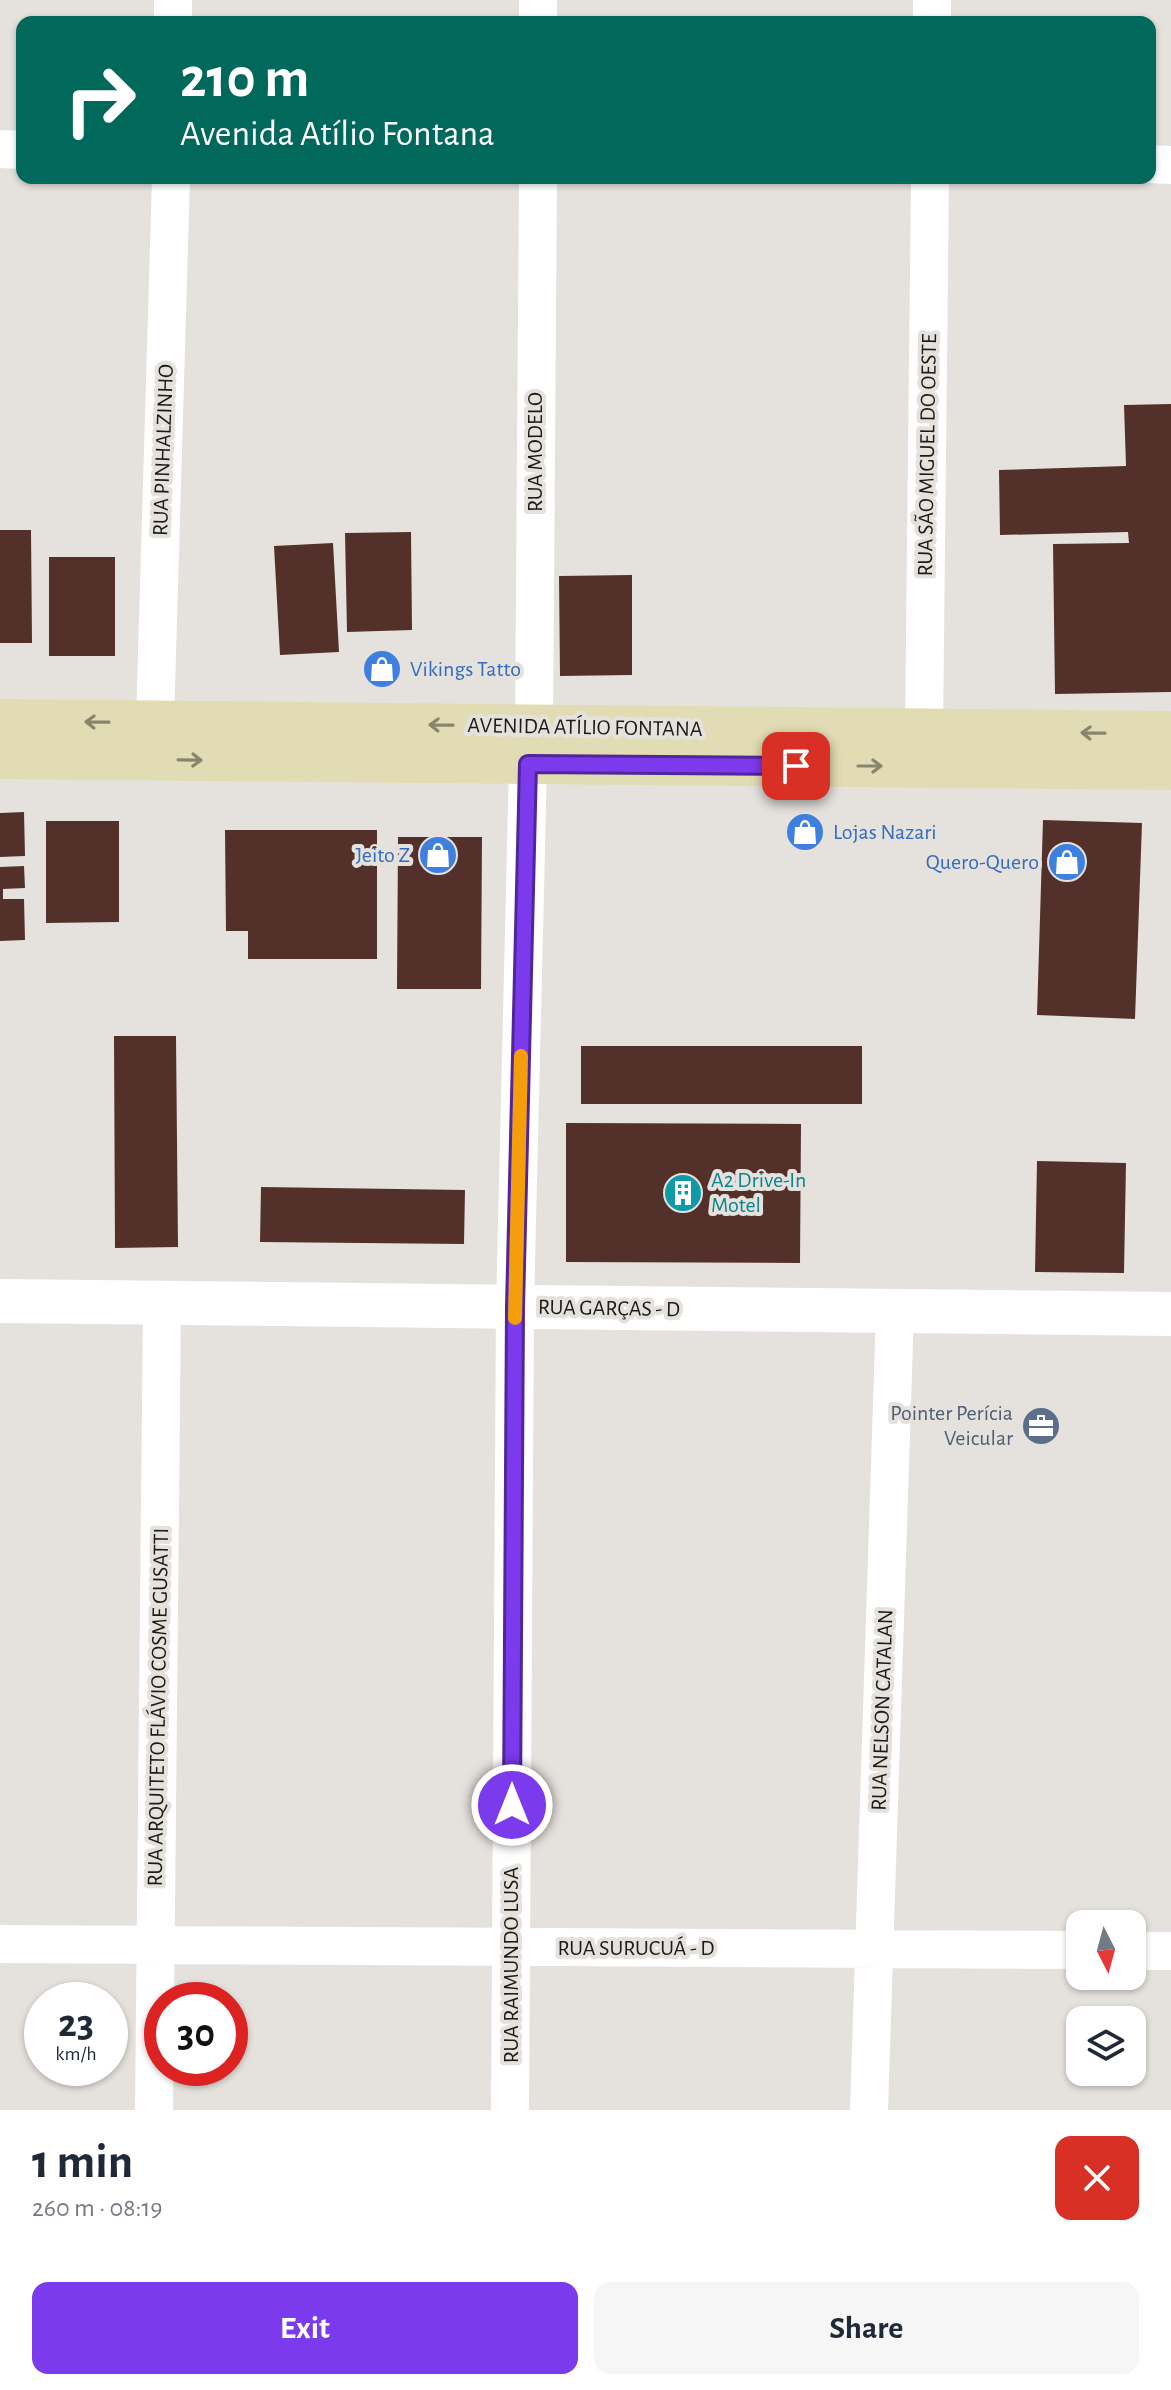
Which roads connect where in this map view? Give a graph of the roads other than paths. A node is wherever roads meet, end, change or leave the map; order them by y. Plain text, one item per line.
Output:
1 (171, 184) edge
2 (538, 184) edge
3 (930, 184) edge
4 (0, 721) edge
5 (155, 722) junction
6 (924, 731) junction
7 (1171, 733) edge
8 (531, 745) junction
9 (0, 757) edge
10 (1171, 768) edge
11 (0, 1301) edge
12 (162, 1303) junction
13 (515, 1307) junction
14 (895, 1311) junction
15 (1171, 1314) edge
16 (0, 1944) edge
17 (156, 1945) junction
18 (511, 1947) junction
19 (874, 1949) junction
20 (1066, 1950) edge
21 (1146, 1951) edge
22 (1171, 1951) edge
23 (154, 2110) edge
24 (510, 2110) edge
25 (869, 2110) edge

1 - 5 street, RUA PINHALZINHO
2 - 8 street, RUA MODELO
3 - 6 street, RUA SÃO MIGUEL DO OESTE
5 -> 4 main road, AVENIDA ATÍLIO FONTANA
8 -> 5 main road, AVENIDA ATÍLIO FONTANA
7 -> 6 main road, AVENIDA ATÍLIO FONTANA
6 - 8 main road, AVENIDA ATÍLIO FONTANA
9 -> 8 main road, AVENIDA ATÍLIO FONTANA
8 -> 10 main road, AVENIDA ATÍLIO FONTANA
8 - 13 street, RUA RAIMUNDO LUSA
11 - 12 street, RUA GARÇAS - D
12 - 13 street, RUA GARÇAS - D
12 - 17 street, RUA ARQUITETO FLÁVIO COSME GUSATTI
13 - 14 street, RUA GARÇAS - D
13 - 18 street, RUA RAIMUNDO LUSA
14 - 15 street, RUA GARÇAS - D
14 - 19 street, RUA NELSON CATALAN
16 - 17 street, RUA SURUCUÁ - D
17 - 18 street, RUA SURUCUÁ - D
17 - 23 street, RUA ARQUITETO FLÁVIO COSME GUSATTI
18 - 19 street, RUA SURUCUÁ - D
18 - 24 street, RUA RAIMUNDO LUSA
19 - 20 street, RUA SURUCUÁ - D
19 - 25 street, RUA NELSON CATALAN
21 - 22 street

